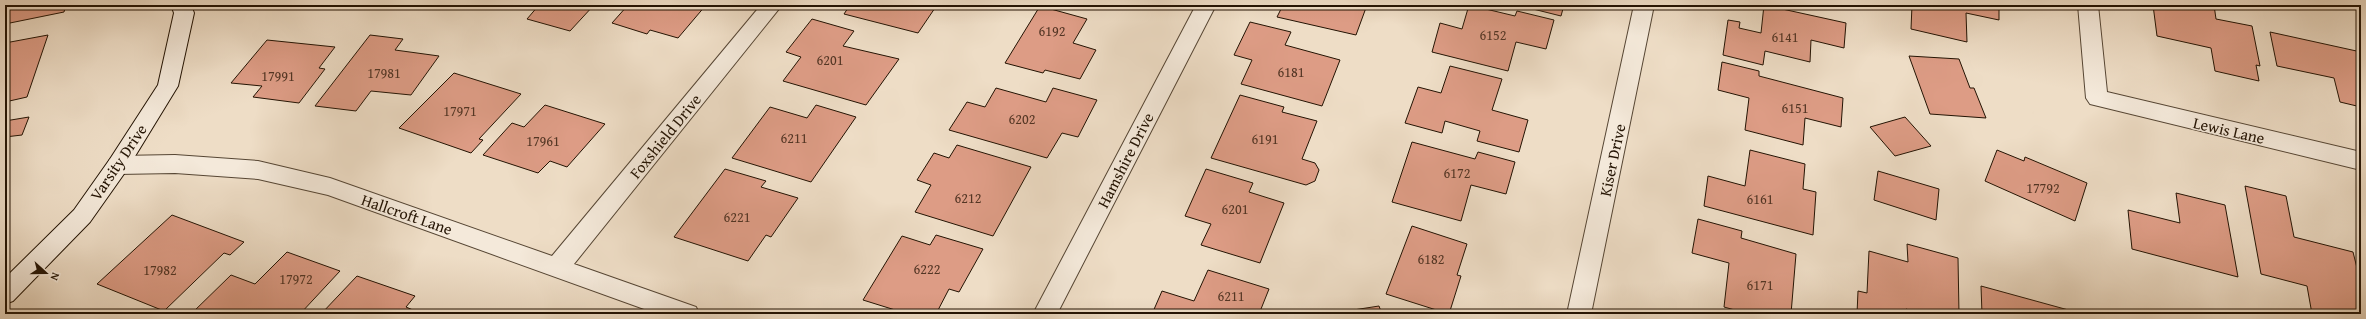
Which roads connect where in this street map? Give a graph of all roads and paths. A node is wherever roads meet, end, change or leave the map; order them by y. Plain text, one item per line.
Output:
1 (181, 5) edge
2 (772, 5) edge
3 (1206, 5) edge
4 (1644, 5) edge
5 (2088, 5) edge
6 (2361, 161) edge
7 (118, 165) junction
8 (557, 267) junction
9 (5, 294) edge
10 (687, 314) edge
11 (1045, 314) edge
12 (1579, 314) edge

1 - 7 street, Varsity Drive
2 - 8 street, Foxshield Drive
3 - 11 street, Hamshire Drive
4 - 12 street, Kiser Drive
5 - 6 street, Lewis Lane
7 - 8 street, Hallcroft Lane
7 - 9 street, Varsity Drive
8 - 10 street, Hallcroft Lane

